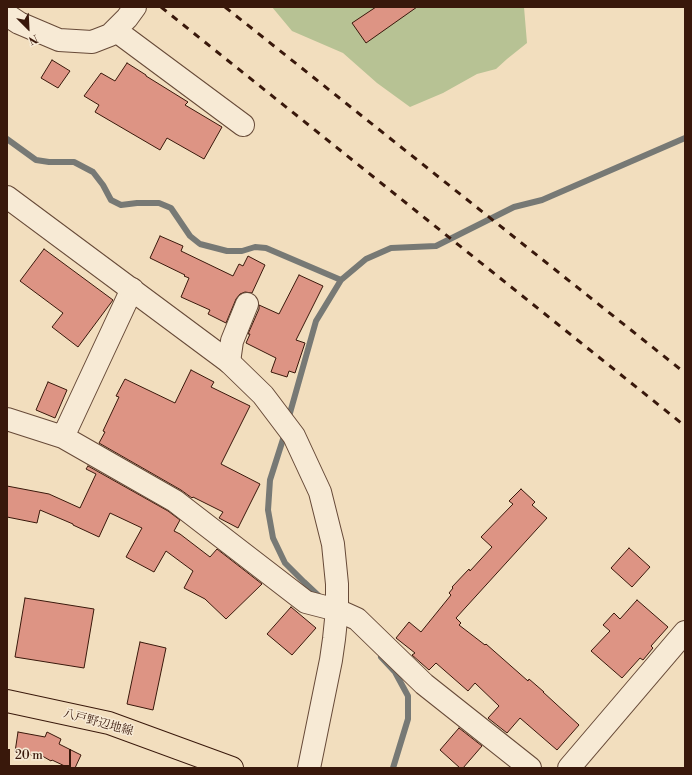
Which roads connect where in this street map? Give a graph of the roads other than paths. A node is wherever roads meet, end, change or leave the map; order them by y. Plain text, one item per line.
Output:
1 (135, 7) edge
2 (7, 15) edge
3 (115, 30) junction
4 (242, 125) dead end
5 (7, 198) edge
6 (132, 289) junction
7 (247, 304) dead end
8 (229, 362) junction
9 (7, 418) edge
10 (63, 437) junction
11 (337, 610) junction
12 (685, 632) edge
13 (7, 701) edge
14 (232, 768) edge
15 (309, 768) edge
16 (530, 768) edge
17 (569, 768) edge

1 - 3 street
2 - 3 street
3 - 4 street
5 - 6 street
6 - 8 street
6 - 10 street
7 - 8 street
8 - 11 street
9 - 10 street
10 - 11 street
11 - 15 street
11 - 16 street
12 - 17 street
13 - 14 main road, 八戸野辺地線

